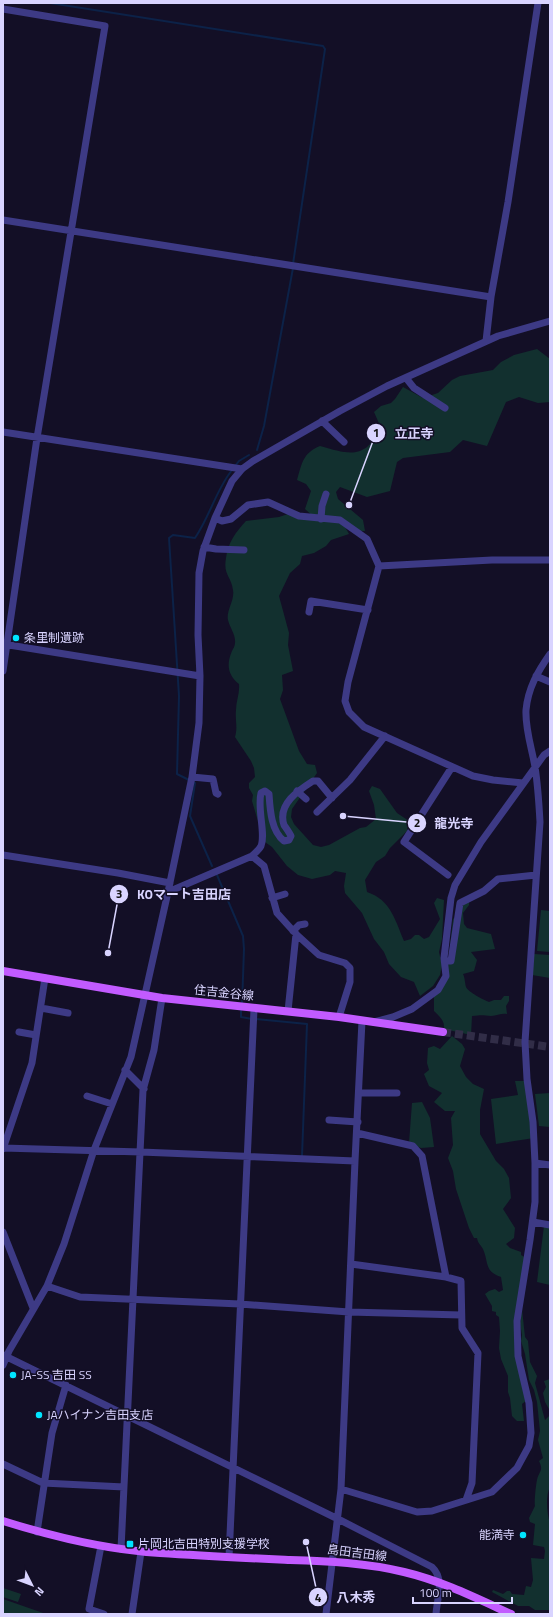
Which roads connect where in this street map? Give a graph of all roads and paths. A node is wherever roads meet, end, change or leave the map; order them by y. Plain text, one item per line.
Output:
1 (538, 3) edge
2 (3, 9) edge
3 (3, 220) edge
4 (71, 231) junction
5 (491, 297) junction
6 (550, 321) edge
7 (486, 341) junction
8 (406, 378) junction
9 (444, 408) dead end
10 (322, 421) junction
11 (3, 432) edge
12 (37, 438) junction
13 (344, 442) dead end
14 (237, 468) junction
15 (326, 494) dead end
16 (215, 518) junction
17 (321, 519) junction
18 (204, 547) junction
19 (244, 550) dead end
20 (550, 560) edge
21 (379, 566) junction
22 (368, 610) junction
23 (309, 612) dead end
24 (5, 644) edge
25 (550, 654) edge
26 (3, 671) edge
27 (200, 676) junction
28 (536, 676) junction
29 (550, 682) edge
30 (385, 736) junction
31 (550, 751) edge
32 (452, 767) junction
33 (535, 768) junction
34 (191, 779) junction
35 (523, 784) junction
36 (298, 791) junction
37 (218, 794) dead end
38 (332, 798) junction
39 (306, 799) dead end
40 (317, 812) dead end
41 (3, 855) edge
42 (252, 856) junction
43 (448, 875) dead end
44 (536, 875) junction
45 (170, 883) junction
46 (168, 892) junction
47 (285, 894) dead end
48 (272, 898) junction
49 (305, 924) dead end
50 (295, 932) junction
51 (445, 961) junction
52 (3, 971) edge
53 (45, 978) junction
54 (144, 995) junction
55 (162, 998) junction
56 (40, 1008) junction
57 (288, 1011) junction
58 (68, 1013) dead end
59 (254, 1015) junction
60 (339, 1017) junction
61 (362, 1021) junction
62 (374, 1022) junction
63 (19, 1032) dead end
64 (443, 1032) tunnel mouth
65 (36, 1035) junction
66 (125, 1070) junction
67 (144, 1089) junction
68 (359, 1093) junction
69 (397, 1093) dead end
70 (87, 1096) dead end
71 (112, 1104) junction
72 (329, 1120) dead end
73 (358, 1122) junction
74 (357, 1133) junction
75 (3, 1148) edge
76 (94, 1150) junction
77 (140, 1152) junction
78 (248, 1157) junction
79 (355, 1161) junction
80 (536, 1163) junction
81 (550, 1165) edge
82 (532, 1222) junction
83 (550, 1225) edge
84 (3, 1232) edge
85 (351, 1264) junction
86 (446, 1277) junction
87 (47, 1286) junction
88 (134, 1300) junction
89 (240, 1304) junction
90 (33, 1308) junction
91 (350, 1312) junction
92 (461, 1315) junction
93 (5, 1356) edge
94 (3, 1365) edge
95 (66, 1385) junction
96 (127, 1415) junction
97 (3, 1464) edge
98 (233, 1467) junction
99 (43, 1482) junction
100 (124, 1488) junction
101 (341, 1489) junction
102 (466, 1500) junction
103 (338, 1519) junction
104 (3, 1521) edge
105 (37, 1532) junction
106 (101, 1546) junction
107 (121, 1549) junction
108 (141, 1552) junction
109 (229, 1557) junction
110 (333, 1562) junction
111 (440, 1583) junction
112 (104, 1614) edge
113 (132, 1614) edge
114 (326, 1614) edge
115 (436, 1614) edge
116 (511, 1614) edge

1 - 5 street
2 - 4 street
3 - 4 street
4 - 5 street
4 - 12 street
5 - 7 street
6 - 7 street
7 - 8 street
8 - 9 street
8 - 10 street
10 - 13 street
10 - 14 street
11 - 12 street
12 - 14 street
12 - 24 street
14 - 16 street
15 - 17 street
16 - 17 street
16 - 18 street
17 - 21 street
18 - 19 street
18 - 27 street
20 - 21 street
21 - 22 street
22 - 23 street
22 - 30 street
24 - 26 street
24 - 27 street
25 - 28 street
27 - 34 street
28 - 29 street
28 - 33 street
30 - 32 street
30 - 38 street
31 - 33 street
32 - 35 street
32 - 43 street
33 - 35 street
33 - 44 street
34 - 37 street
34 - 45 street
35 - 51 street
36 - 38 street
36 - 39 street
36 - 42 street
38 - 40 street
41 - 45 street
42 - 46 street
42 - 48 street
44 - 51 street
44 - 80 street
45 - 46 street
46 - 54 street
47 - 48 street
48 - 50 street
49 - 50 street
50 - 57 street
50 - 60 street
51 - 62 street
52 - 53 main road, 住吉金谷線
53 - 54 main road, 住吉金谷線
53 - 56 street
54 - 55 main road, 住吉金谷線
54 - 66 street
55 - 59 main road, 住吉金谷線
55 - 67 street
56 - 58 street
56 - 65 street
57 - 59 main road, 住吉金谷線
57 - 60 main road, 住吉金谷線
59 - 78 street
60 - 61 main road, 住吉金谷線
61 - 62 main road, 住吉金谷線
61 - 68 street
62 - 64 main road, 住吉金谷線
63 - 65 street
65 - 75 street
66 - 67 street
66 - 71 street
67 - 77 street
68 - 69 street
68 - 73 street
70 - 71 street
71 - 76 street
72 - 73 street
73 - 74 street
74 - 79 street
74 - 86 street
75 - 76 street
76 - 77 street
76 - 87 street
77 - 78 street
77 - 88 street
78 - 79 street
78 - 89 street
79 - 85 street
80 - 81 street
80 - 82 street
82 - 83 street
82 - 102 street
84 - 90 street
85 - 86 street
85 - 91 street
86 - 92 street
87 - 88 street
87 - 90 street
88 - 89 street
88 - 96 street
89 - 91 street
89 - 98 street
90 - 93 street
91 - 92 street
91 - 101 street
92 - 102 street
93 - 94 street
93 - 95 street
95 - 96 street
95 - 99 street
96 - 98 street
96 - 100 street
97 - 99 street
98 - 103 street
98 - 109 street
99 - 100 street
99 - 105 street
100 - 107 street
101 - 102 street
101 - 103 street
103 - 110 street
103 - 111 street
104 - 105 main road, 島田吉田線
105 - 106 main road, 島田吉田線
106 - 107 main road, 島田吉田線
106 - 112 street
107 - 108 main road, 島田吉田線
108 - 109 main road, 島田吉田線
108 - 113 street
109 - 110 main road, 島田吉田線
110 - 111 main road, 島田吉田線
110 - 114 street
111 - 115 street
111 - 116 main road, 島田吉田線

